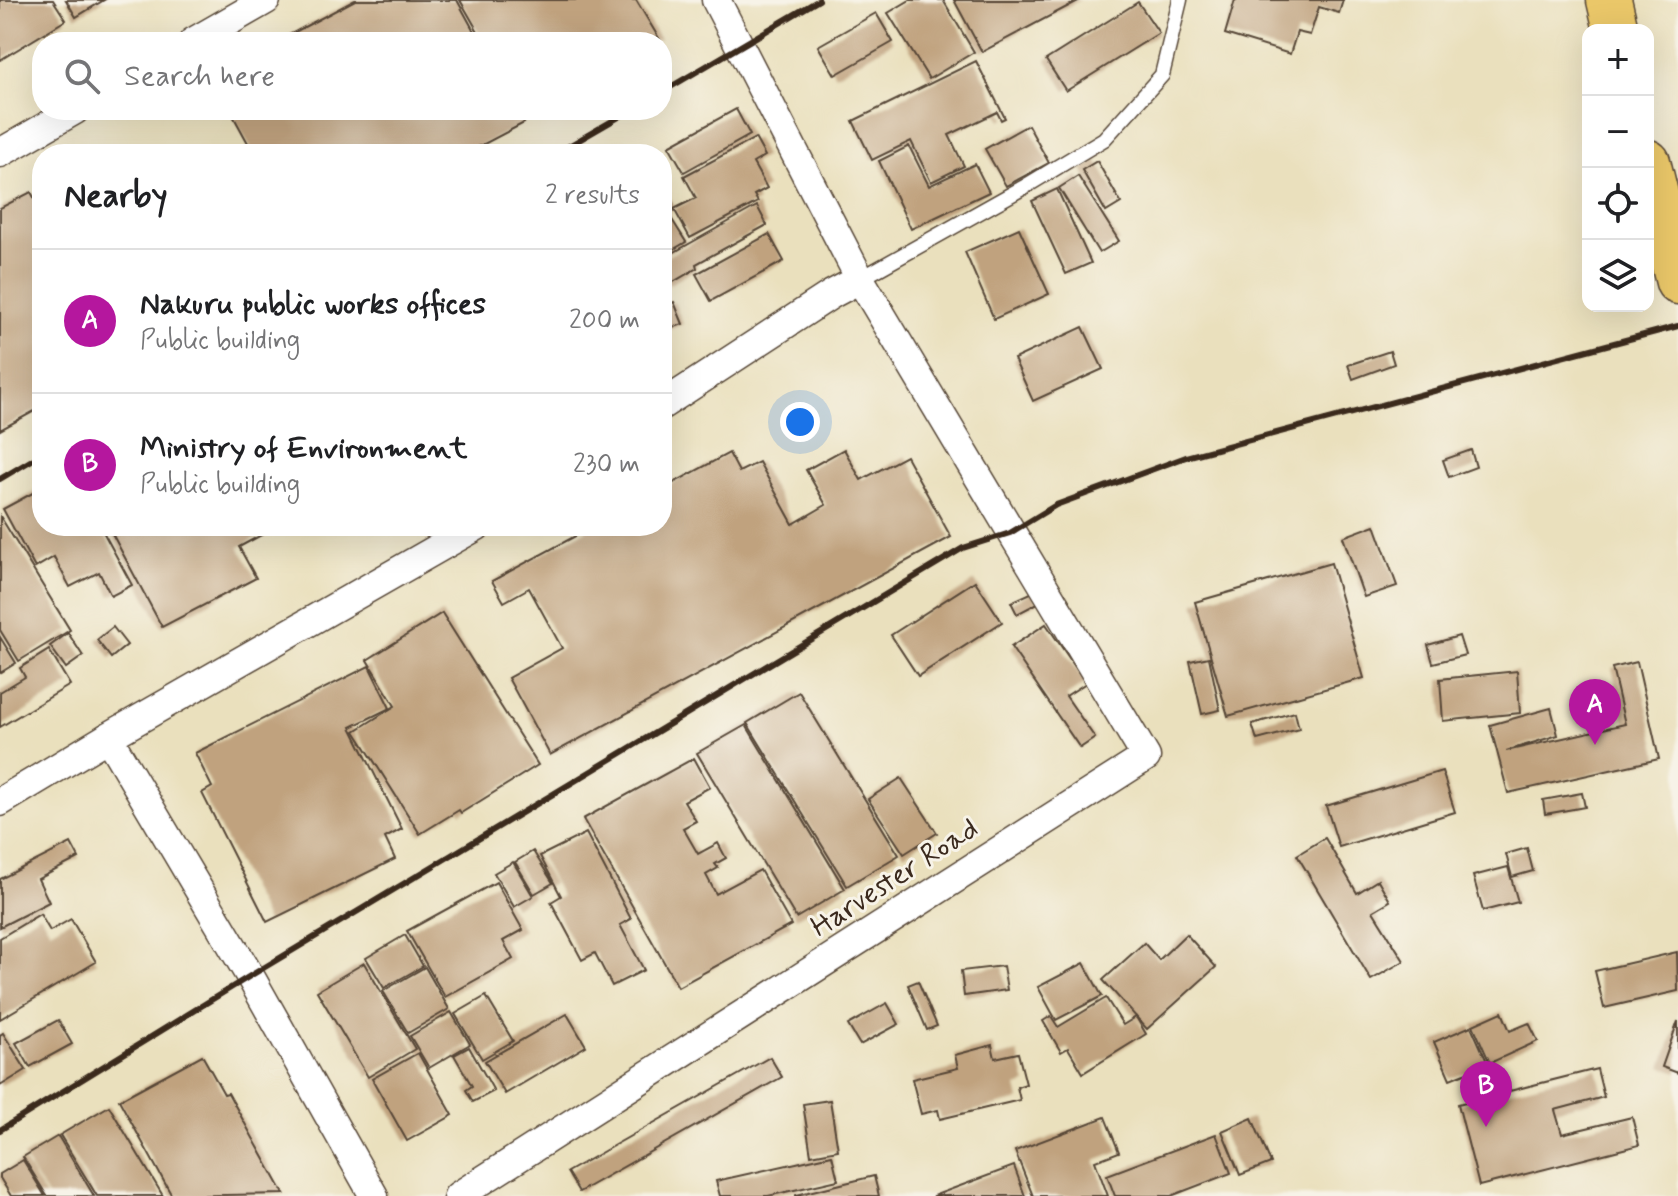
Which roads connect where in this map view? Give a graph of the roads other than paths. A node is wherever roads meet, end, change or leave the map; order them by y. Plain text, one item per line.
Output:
1 (266, 0) edge
2 (716, 0) edge
3 (1180, 0) edge
4 (1609, 0) edge
5 (1615, 24) edge
6 (210, 32) edge
7 (58, 120) edge
8 (0, 153) edge
9 (1650, 168) edge
10 (860, 279) junction
11 (1678, 282) edge
12 (672, 398) edge
13 (460, 536) edge
14 (108, 737) junction
15 (0, 802) edge
16 (374, 1196) edge
17 (458, 1196) edge

1 - 6 street
2 - 10 street
3 - 10 lane
4 - 5 main road
7 - 8 street
9 - 11 main road
10 - 12 street
10 - 17 street, Harvester Road
13 - 14 street
14 - 15 street
14 - 16 street

